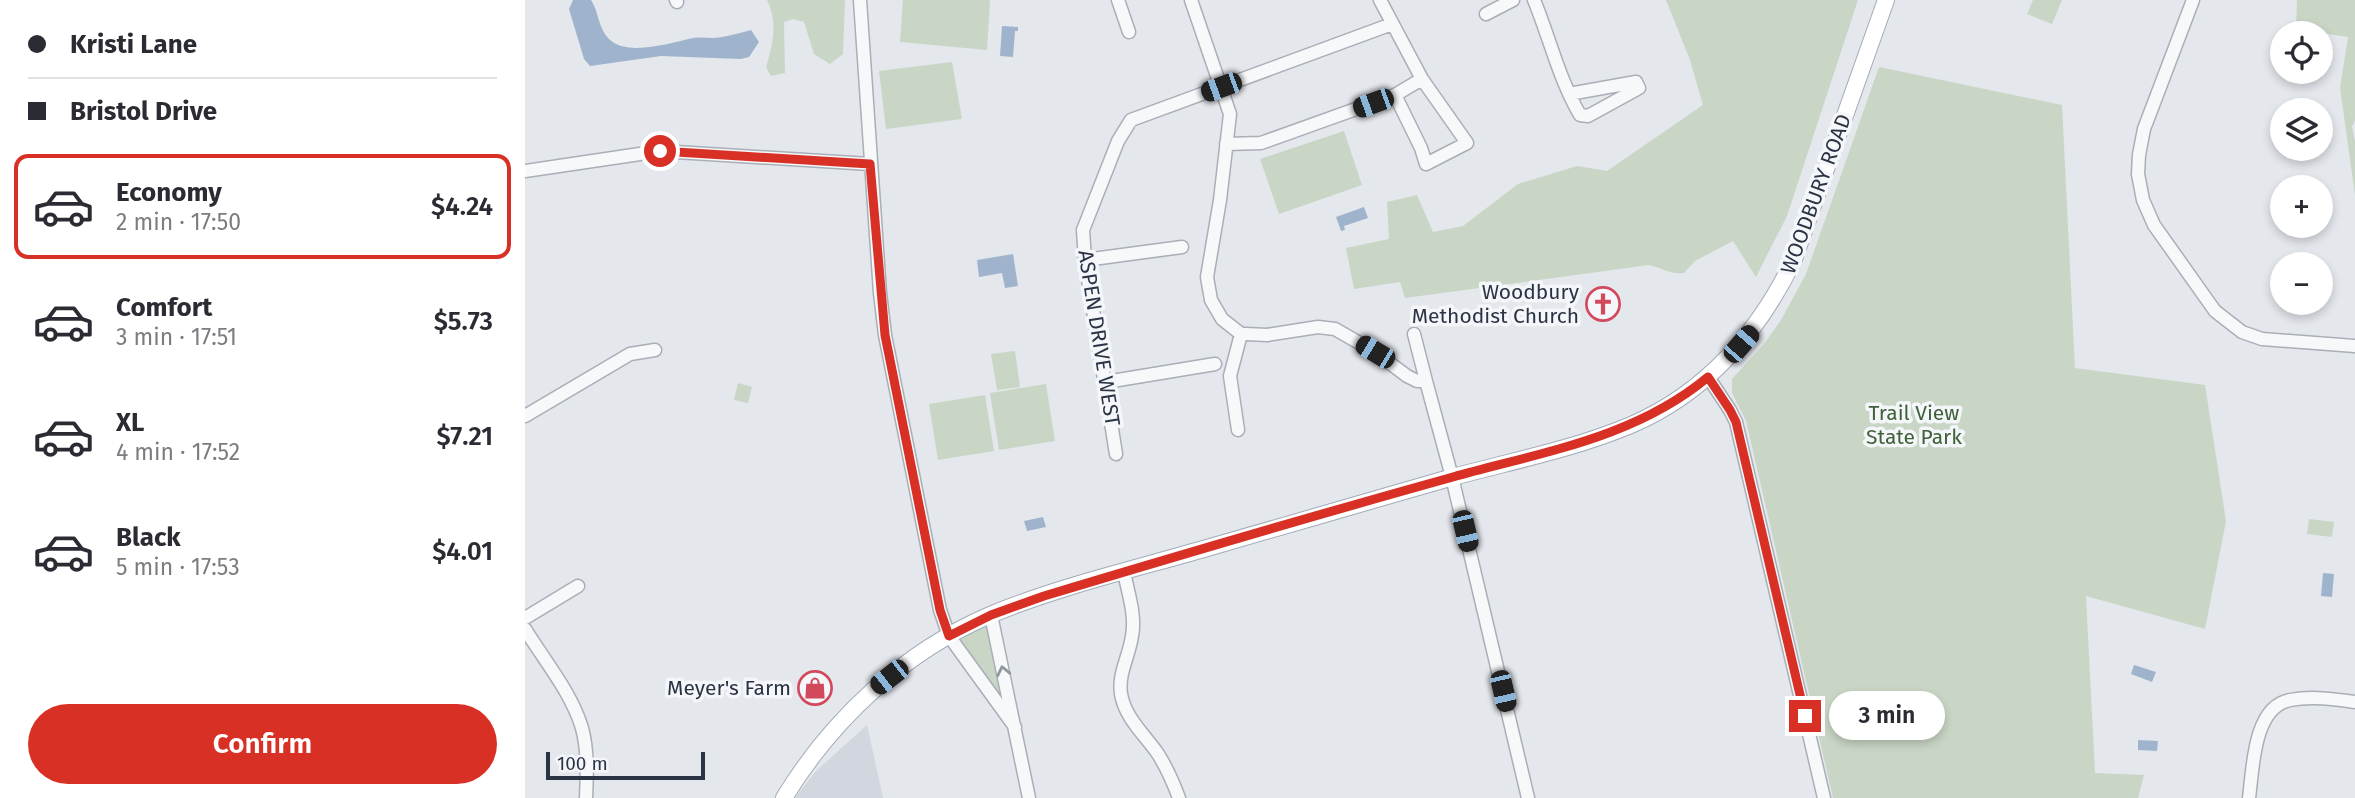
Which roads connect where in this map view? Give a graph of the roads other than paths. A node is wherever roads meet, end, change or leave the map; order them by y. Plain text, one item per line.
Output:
1 (860, 0) edge
2 (1118, 0) edge
3 (1191, 0) edge
4 (1380, 0) edge
5 (1513, 0) edge
6 (1534, 0) edge
7 (1886, 0) edge
8 (2193, 0) edge
9 (1486, 14) dead end
10 (1392, 24) junction
11 (1129, 33) dead end
12 (1422, 79) junction
13 (1221, 87) junction
14 (1569, 93) junction
15 (1395, 95) junction
16 (1226, 144) junction
17 (870, 164) junction
18 (525, 171) edge
19 (1182, 247) dead end
20 (1085, 260) junction
21 (1241, 334) junction
22 (1414, 334) dead end
23 (2355, 346) edge
24 (655, 350) dead end
25 (1215, 363) dead end
26 (1708, 377) junction
27 (1426, 381) junction
28 (1106, 382) junction
29 (525, 416) edge
30 (1238, 430) dead end
31 (1117, 454) dead end
32 (1452, 477) junction
33 (1124, 572) junction
34 (577, 586) dead end
35 (991, 615) junction
36 (525, 618) edge
37 (525, 629) edge
38 (949, 636) junction
39 (2355, 702) edge
40 (1016, 727) junction
41 (586, 798) edge
42 (784, 798) edge
43 (1029, 798) edge
44 (1179, 798) edge
45 (1528, 798) edge
46 (1824, 798) edge
47 (2249, 798) edge

1 - 17 street
2 - 11 street
3 - 13 street
4 - 10 street
5 - 9 street
6 - 14 street
7 - 26 main road, WOODBURY ROAD
8 - 23 street
10 - 12 street
10 - 13 street, ASPEN DRIVE WEST
12 - 15 street
12 - 15 street
13 - 16 street
13 - 20 street, ASPEN DRIVE WEST
14 - 14 street
15 - 16 street
16 - 21 street
17 - 18 street
17 - 38 street
19 - 20 street
20 - 28 street, ASPEN DRIVE WEST
21 - 27 street
21 - 30 street
22 - 27 street
24 - 29 street
25 - 28 street
26 - 32 main road, WOODBURY ROAD
26 - 46 street
27 - 32 street
28 - 31 street, ASPEN DRIVE WEST
32 - 33 main road, WOODBURY ROAD
32 - 45 street
33 - 35 main road, WOODBURY ROAD
33 - 44 street
34 - 36 street
35 - 38 main road, WOODBURY ROAD
40 -> 35 street
37 - 41 street
38 - 40 street
38 - 42 main road, WOODBURY ROAD
39 - 47 street
40 - 43 street

